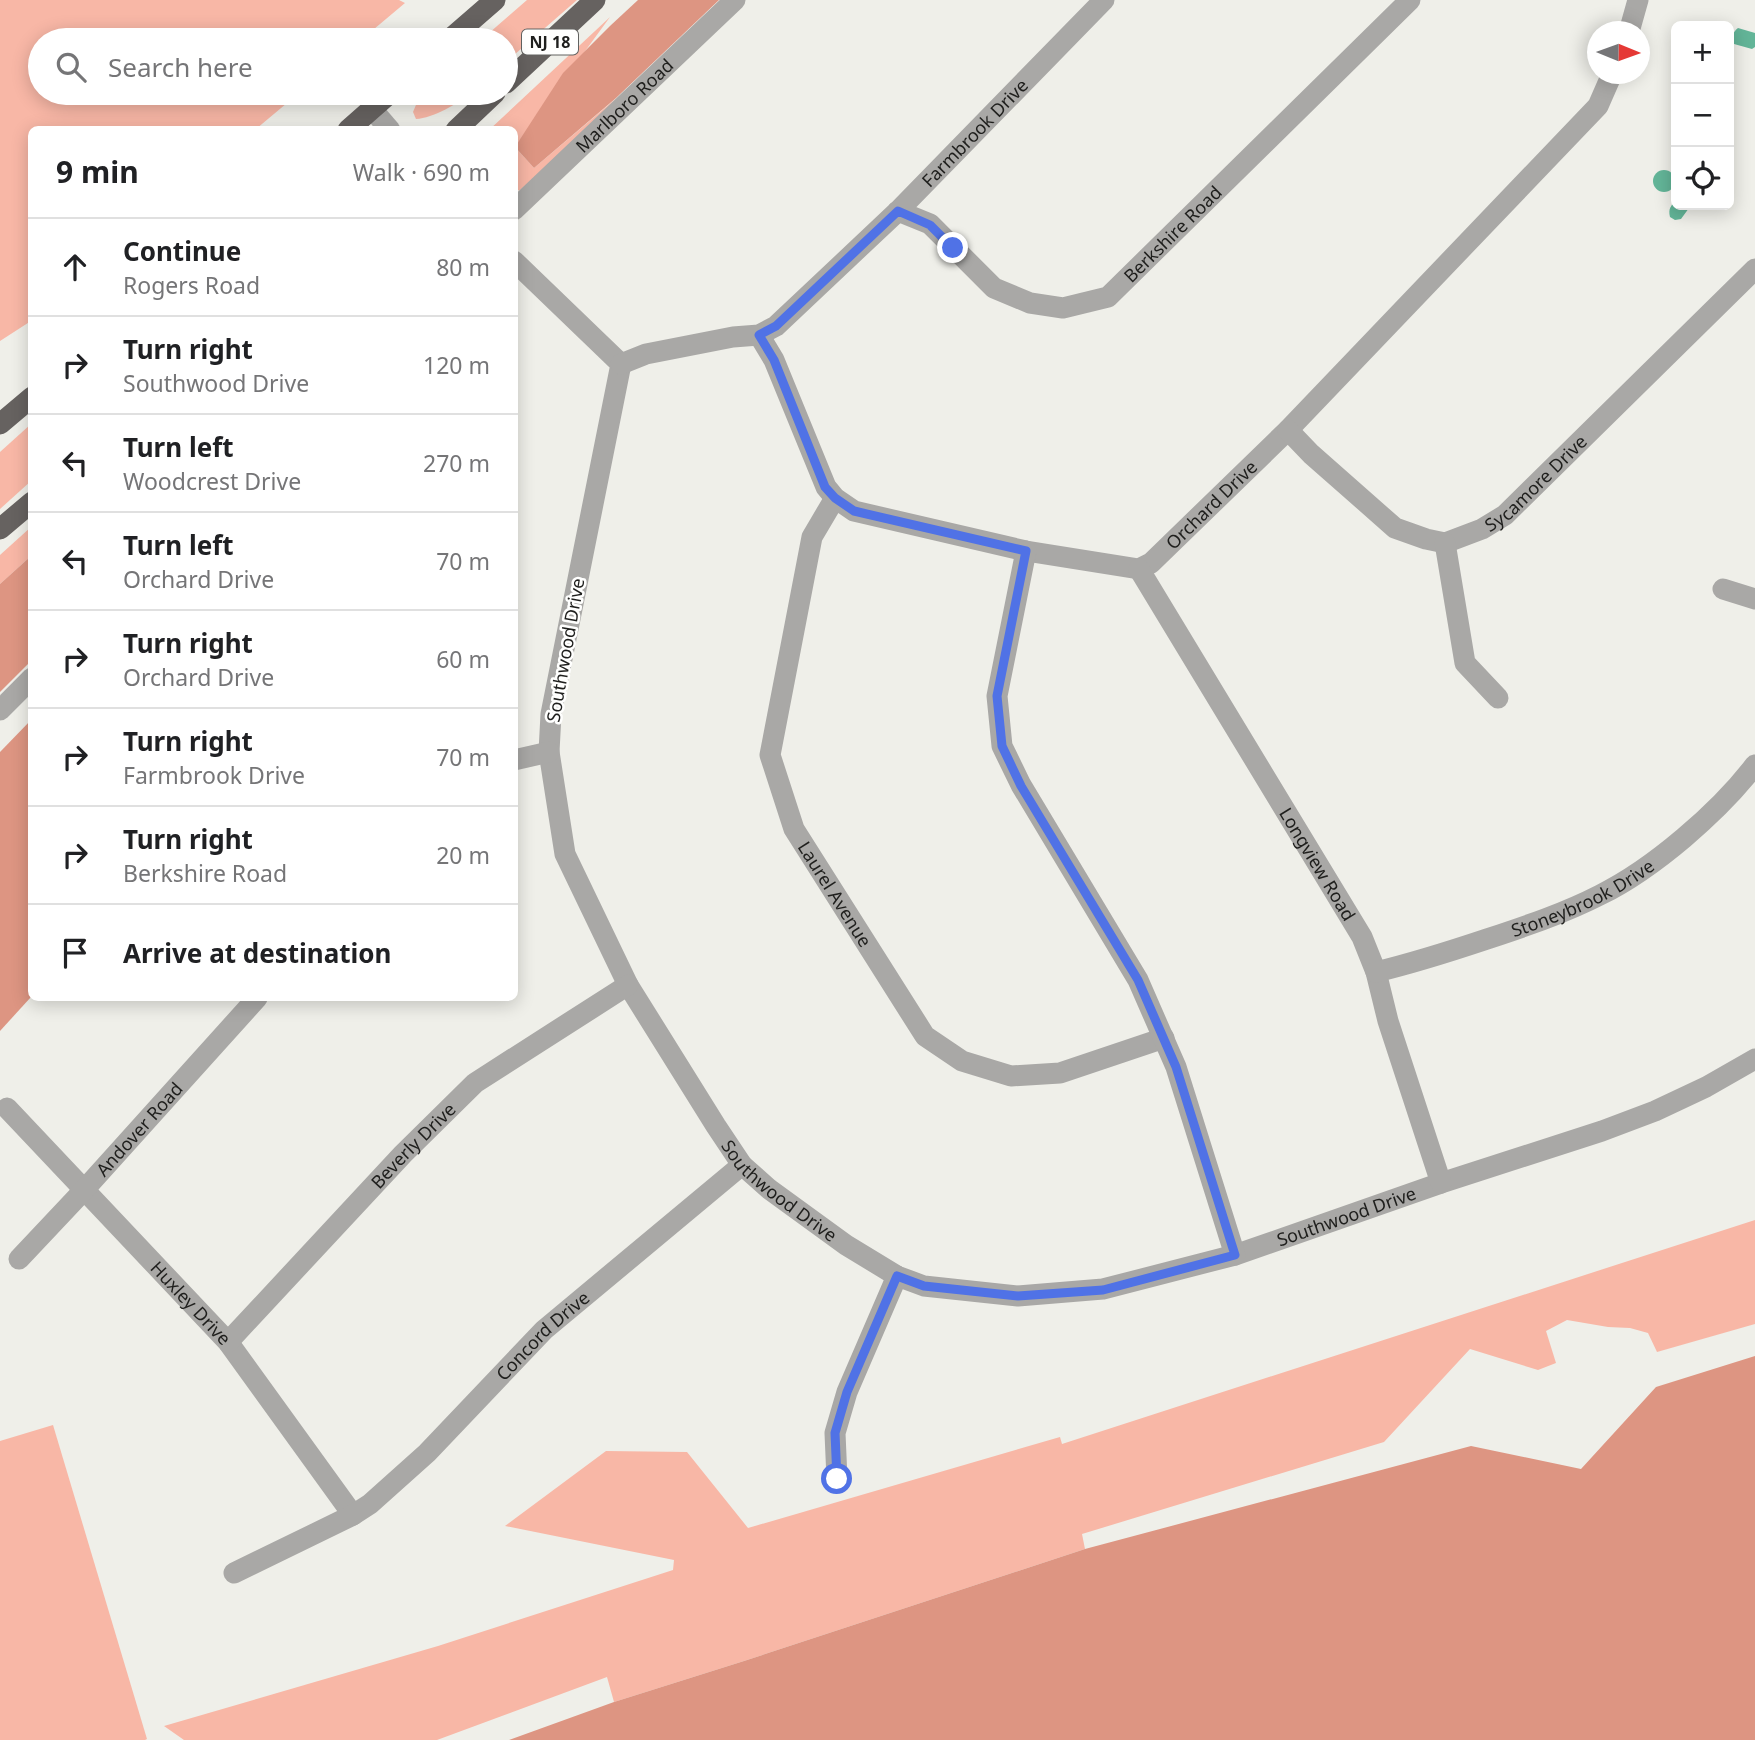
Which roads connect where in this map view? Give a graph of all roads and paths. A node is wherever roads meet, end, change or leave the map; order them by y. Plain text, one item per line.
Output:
1 (495, 0) edge
2 (595, 0) edge
3 (735, 0) edge
4 (1104, 0) edge
5 (1410, 0) edge
6 (1637, 0) edge
7 (1632, 21) edge
8 (463, 28) edge
9 (518, 72) edge
10 (1608, 84) edge
11 (376, 105) edge
12 (482, 105) edge
13 (372, 109) junction
14 (353, 126) edge
15 (387, 126) edge
16 (460, 126) edge
17 (518, 206) edge
18 (898, 211) junction
19 (518, 265) edge
20 (1755, 269) edge
21 (759, 335) junction
22 (621, 364) junction
23 (28, 400) edge
24 (0, 424) edge
25 (1288, 430) junction
26 (835, 498) junction
27 (28, 505) edge
28 (0, 529) edge
29 (1445, 543) junction
30 (1026, 551) junction
31 (1139, 569) junction
32 (1723, 589) dead end
33 (1755, 598) edge
34 (28, 682) edge
35 (1498, 698) dead end
36 (0, 710) edge
37 (549, 752) junction
38 (518, 759) edge
39 (1755, 765) edge
40 (1376, 972) junction
41 (628, 985) junction
42 (254, 1001) edge
43 (1164, 1038) junction
44 (1755, 1059) edge
45 (7, 1108) dead end
46 (742, 1165) junction
47 (1441, 1183) junction
48 (84, 1190) junction
49 (1235, 1255) junction
50 (19, 1259) dead end
51 (897, 1276) junction
52 (228, 1342) junction
53 (837, 1479) dead end
54 (353, 1515) junction
55 (234, 1573) dead end

1 - 8 highway
2 - 9 highway, NJ 18
3 - 17 street, Marlboro Road
4 - 18 street, Farmbrook Drive
5 - 18 street, Berkshire Road
6 - 7 street
10 - 25 street, Orchard Drive
11 - 13 highway
12 - 16 highway
13 - 14 highway
13 - 15 street
18 - 21 street, Farmbrook Drive
19 - 22 street
20 - 29 street, Sycamore Drive
21 - 22 street, Farmbrook Drive
21 - 26 street
22 - 37 street, Southwood Drive
23 - 24 highway
25 - 29 street
25 - 31 street, Orchard Drive
26 - 30 street
26 - 43 street, Laurel Avenue
27 - 28 highway
29 - 35 street
30 - 31 street
30 - 43 street
31 - 40 street, Longview Road
32 - 33 street
34 - 36 street
37 - 38 street
37 - 41 street, Southwood Drive
39 - 40 street, Stoneybrook Drive
40 - 47 street, Longview Road
41 - 46 street, Southwood Drive
41 - 52 street, Beverly Drive
42 - 48 street, Andover Road
43 - 49 street
44 - 47 street, Southwood Drive
45 - 48 street, Huxley Drive
46 - 51 street, Southwood Drive
46 - 54 street, Concord Drive
47 - 49 street, Southwood Drive
48 - 50 street, Andover Road
48 - 52 street, Huxley Drive
49 - 51 street, Southwood Drive
51 - 53 street
52 - 54 street, Huxley Drive
54 - 55 street, Concord Drive

